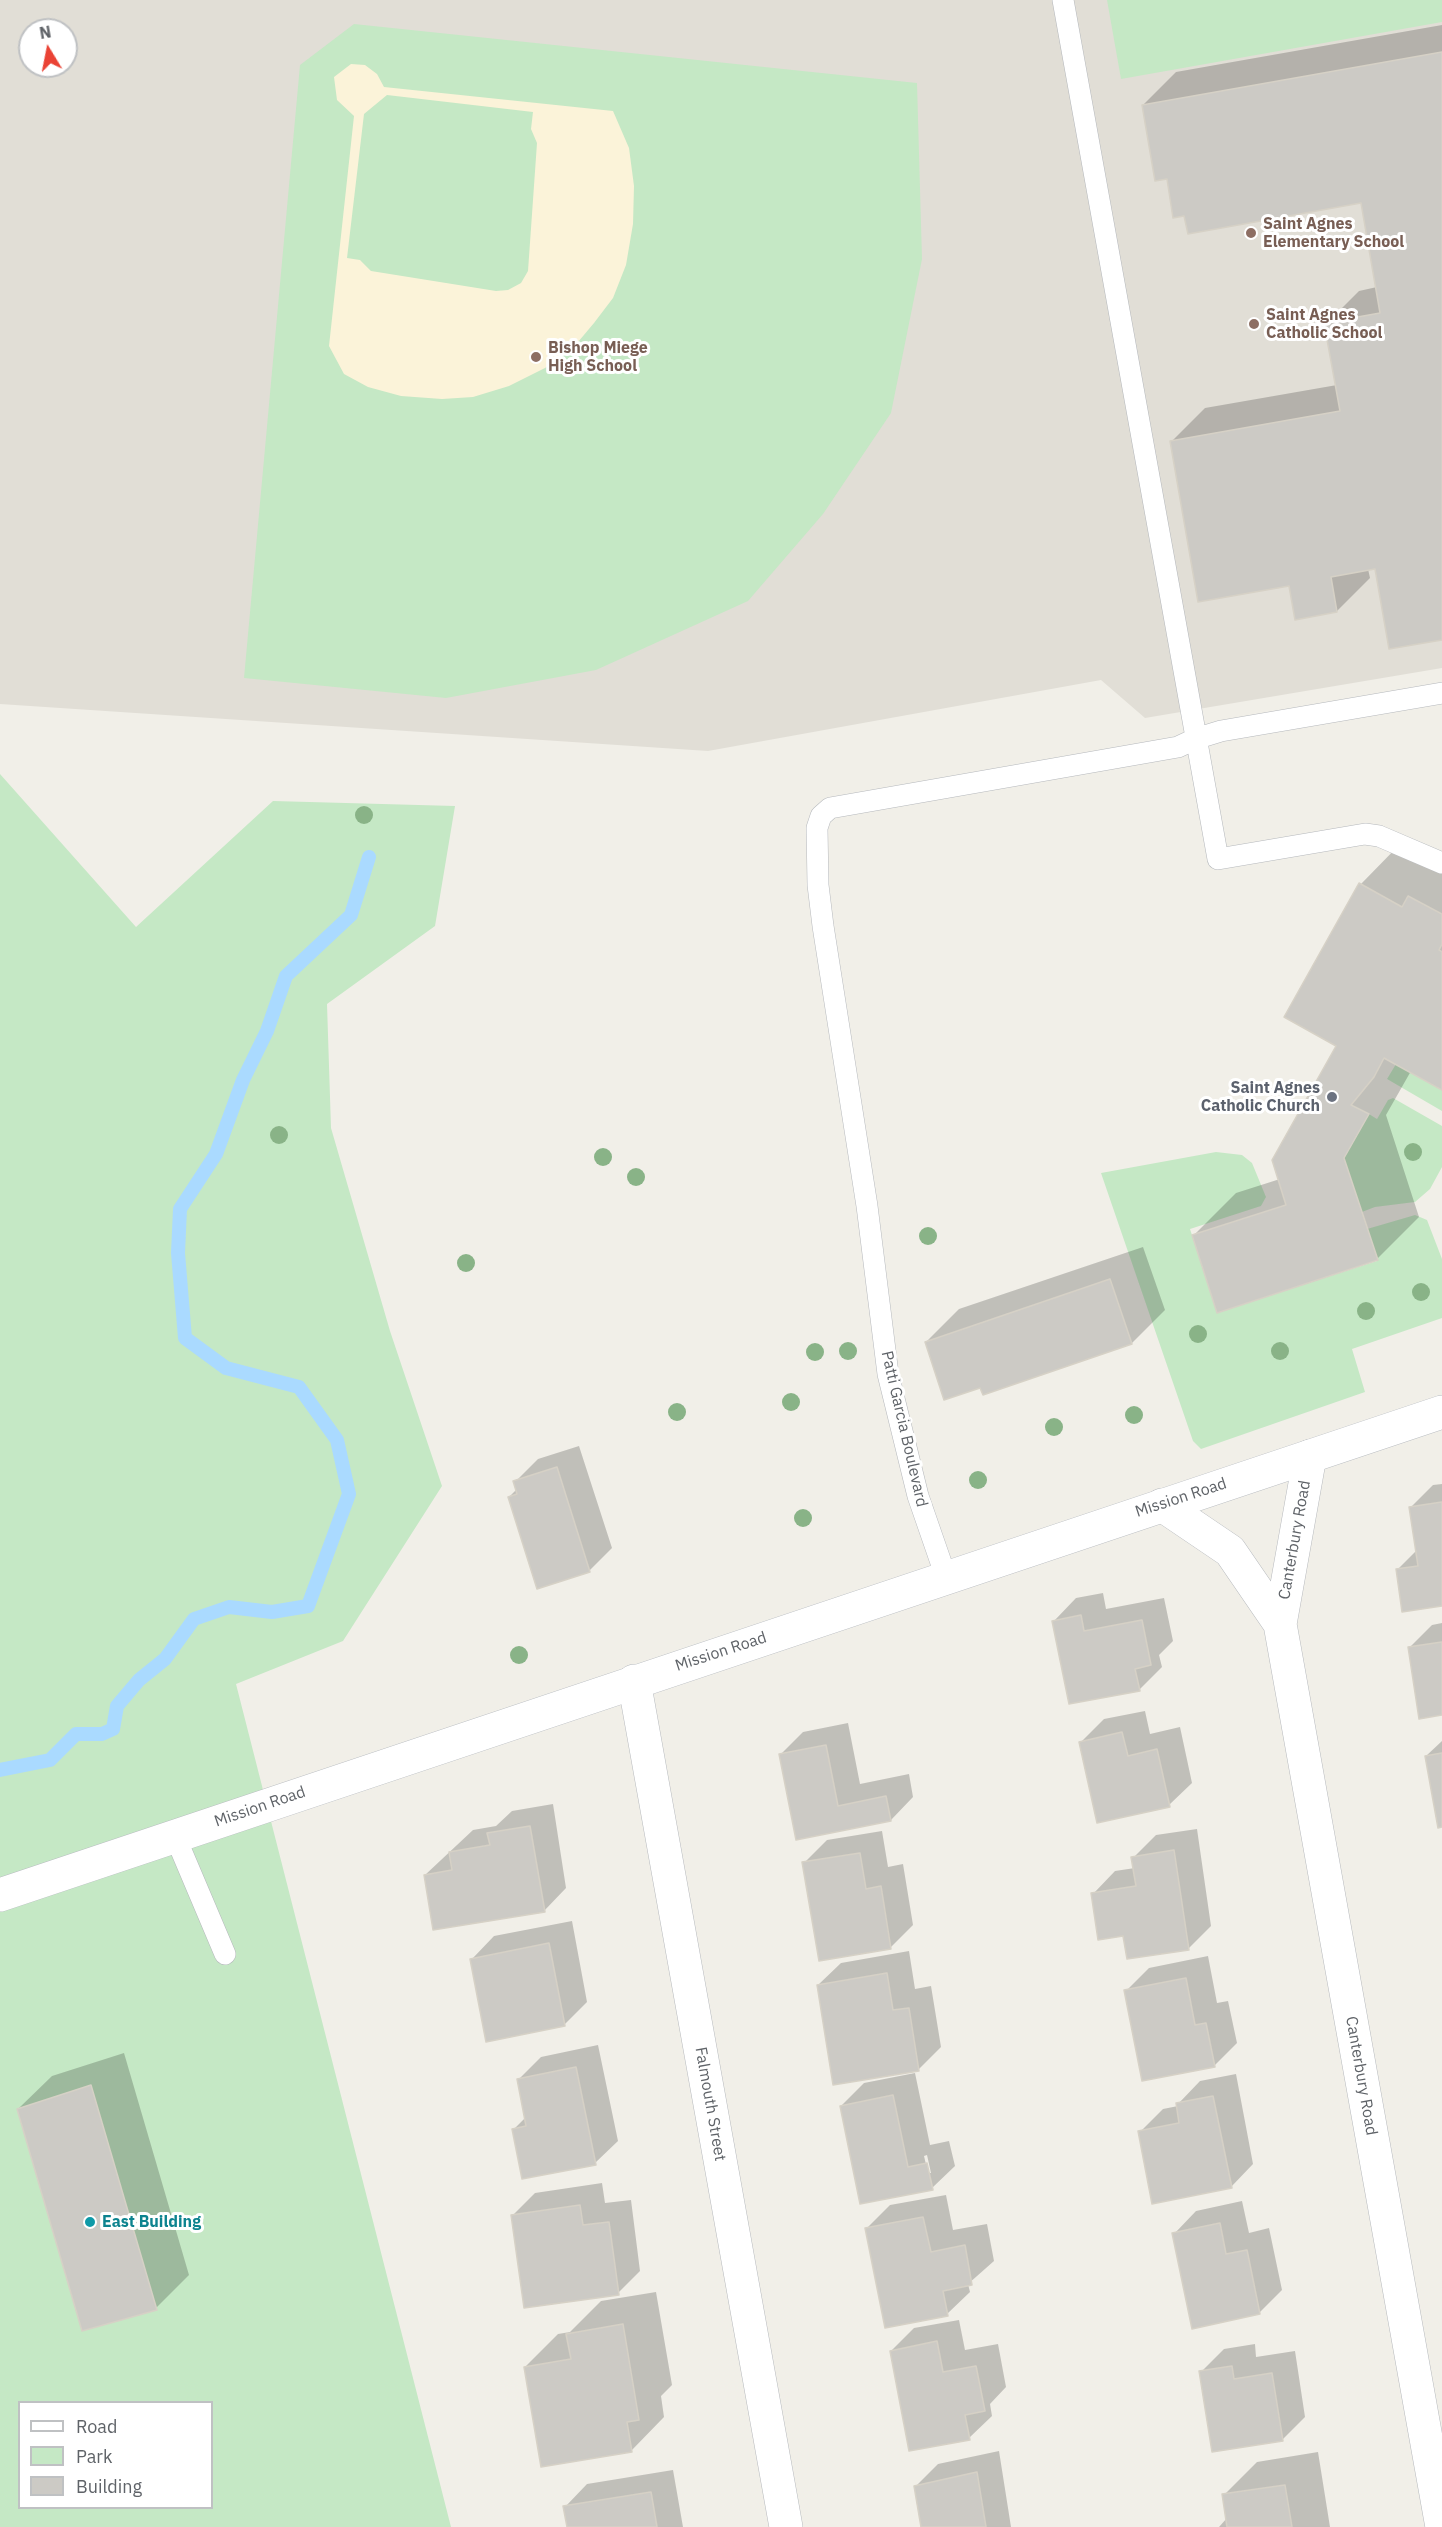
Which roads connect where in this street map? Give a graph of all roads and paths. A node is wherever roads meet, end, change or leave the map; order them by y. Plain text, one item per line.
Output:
1 (1063, 0) edge
2 (1442, 693) edge
3 (1186, 743) junction
4 (1442, 863) edge
5 (1442, 1412) edge
6 (1310, 1456) junction
7 (1162, 1505) junction
8 (946, 1577) junction
9 (1280, 1624) junction
10 (634, 1681) junction
11 (175, 1836) junction
12 (0, 1895) edge
13 (225, 1954) dead end
14 (786, 2527) edge
15 (1442, 2527) edge

1 - 3 lane
2 - 3 lane, Patti Garcia Boulevard
3 - 4 lane
3 - 8 lane, Patti Garcia Boulevard
5 - 6 street, Mission Road
6 - 7 street, Mission Road
6 - 9 street, Canterbury Road
7 - 8 street, Mission Road
7 - 9 street, Canterbury Road
8 - 10 street, Mission Road
9 - 15 street, Canterbury Road
10 - 11 street, Mission Road
10 - 14 street, Falmouth Street
11 - 12 street, Mission Road
11 - 13 lane

